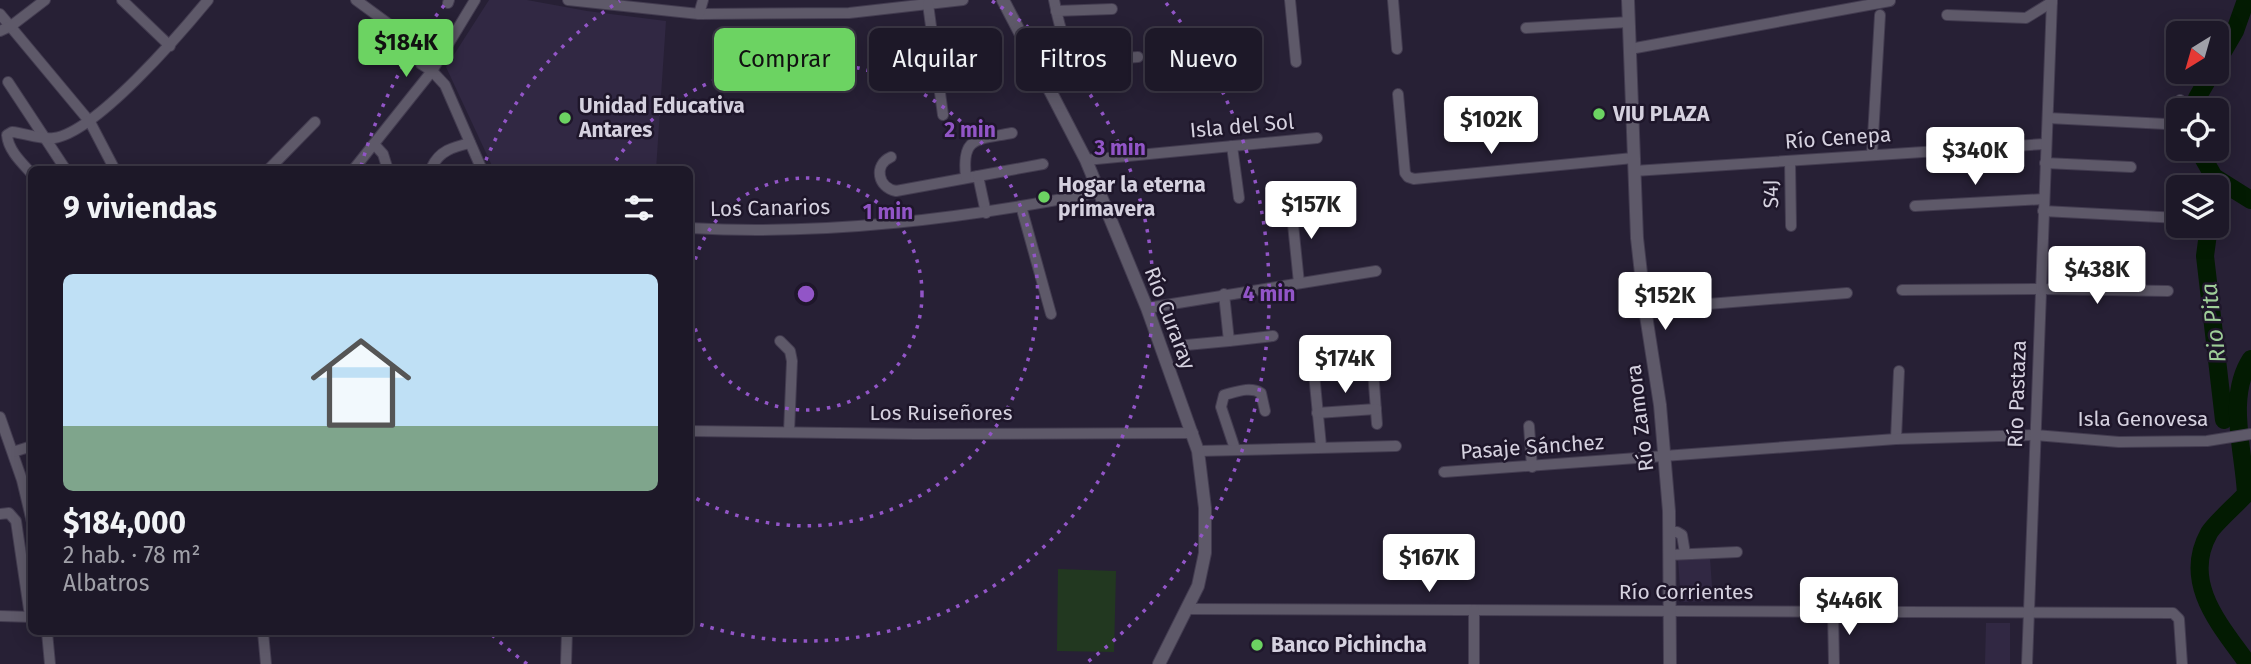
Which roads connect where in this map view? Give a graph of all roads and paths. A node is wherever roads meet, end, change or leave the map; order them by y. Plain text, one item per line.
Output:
1 (45, 0) edge
2 (122, 0) edge
3 (208, 0) edge
4 (356, 0) edge
5 (475, 0) edge
6 (568, 0) edge
7 (703, 0) edge
8 (963, 0) edge
9 (1003, 0) edge
10 (1290, 0) edge
11 (1393, 0) edge
12 (1629, 0) edge
13 (1890, 1) edge
14 (2052, 1) edge
15 (928, 4) junction
16 (1055, 6) edge
17 (1112, 9) dead end
18 (0, 14) edge
19 (699, 14) junction
20 (1880, 15) dead end
21 (1947, 15) dead end
22 (1629, 22) junction
23 (11, 26) junction
24 (1526, 28) dead end
25 (0, 32) edge
26 (170, 46) junction
27 (1630, 48) junction
28 (1397, 49) dead end
29 (1138, 57) dead end
30 (1296, 62) dead end
31 (432, 71) junction
32 (8, 82) dead end
33 (1398, 94) dead end
34 (943, 115) dead end
35 (2048, 118) junction
36 (90, 122) junction
37 (315, 122) dead end
38 (2166, 124) edge
39 (1012, 134) dead end
40 (1317, 138) dead end
41 (45, 139) junction
42 (470, 143) junction
43 (374, 144) junction
44 (2045, 144) junction
45 (1232, 146) junction
46 (1872, 154) junction
47 (891, 157) dead end
48 (1086, 160) junction
49 (1790, 161) junction
50 (2045, 163) junction
51 (1043, 164) dead end
52 (1633, 165) junction
53 (63, 166) edge
54 (113, 166) edge
55 (272, 166) edge
56 (356, 166) edge
57 (387, 166) edge
58 (432, 166) edge
59 (480, 166) edge
60 (2131, 167) dead end
61 (28, 169) edge
62 (978, 176) junction
63 (966, 177) junction
64 (1100, 192) junction
65 (1238, 198) dead end
66 (2044, 199) junction
67 (1021, 206) junction
68 (1915, 206) dead end
69 (2043, 211) junction
70 (986, 213) junction
71 (1292, 214) dead end
72 (2166, 217) edge
73 (1791, 226) dead end
74 (693, 228) edge
75 (1376, 271) dead end
76 (1299, 283) junction
77 (2041, 289) junction
78 (1902, 290) dead end
79 (2168, 291) dead end
80 (1847, 293) dead end
81 (1224, 294) junction
82 (1147, 308) junction
83 (1645, 309) junction
84 (1051, 314) dead end
85 (1273, 336) dead end
86 (780, 341) dead end
87 (1229, 341) junction
88 (1186, 345) dead end
89 (1372, 357) dead end
90 (1312, 363) dead end
91 (1899, 371) dead end
92 (1376, 409) junction
93 (1265, 411) dead end
94 (1317, 413) junction
95 (0, 417) edge
96 (1377, 424) dead end
97 (1529, 426) dead end
98 (693, 431) edge
99 (789, 432) junction
100 (1193, 433) junction
101 (2250, 434) edge
102 (2035, 435) junction
103 (1896, 439) junction
104 (1321, 446) junction
105 (1396, 446) dead end
106 (28, 447) edge
107 (1235, 449) junction
108 (1198, 451) junction
109 (13, 452) junction
110 (1665, 456) junction
111 (1532, 467) junction
112 (1444, 472) dead end
113 (28, 505) edge
114 (0, 514) edge
115 (1669, 531) junction
116 (1737, 552) dead end
117 (1685, 553) junction
118 (1669, 555) junction
119 (28, 598) edge
120 (1188, 609) junction
121 (1474, 610) junction
122 (1833, 611) junction
123 (2029, 611) junction
124 (1669, 612) junction
125 (0, 616) edge
126 (28, 617) edge
127 (47, 635) edge
128 (263, 635) edge
129 (567, 635) edge
130 (50, 664) edge
131 (266, 664) edge
132 (566, 664) edge
133 (1158, 664) edge
134 (1474, 664) edge
135 (1670, 664) edge
136 (1833, 664) edge
137 (2027, 664) edge
138 (2182, 664) edge

1 - 23 street
2 - 26 street
3 - 26 street
4 - 31 street
5 - 31 street
6 - 19 street
7 - 19 street
8 - 15 street
9 - 48 street, Río Curaray
10 - 30 street
11 - 28 street
12 - 22 street, Río Zamora
13 - 27 street
14 - 21 street
14 - 35 street, Río Pastaza
15 - 19 street
15 - 34 street
16 - 17 street
16 - 29 street
18 - 23 street
20 - 46 street
22 - 24 street
22 - 27 street, Río Zamora
23 - 25 street
23 - 36 street
26 - 36 street
27 - 52 street, Río Zamora
31 - 42 street
31 - 43 street
32 - 41 street
33 - 52 street, Río Cenepa
35 - 38 street
35 - 44 street, Río Pastaza
36 - 41 street
36 - 54 street
37 - 55 street
39 - 63 street
40 - 45 street, Isla del Sol
41 - 53 street
41 - 61 street
42 - 58 street
42 - 59 street
43 - 56 street
43 - 57 street
44 - 46 street, Río Cenepa
44 - 50 street, Río Pastaza
45 - 48 street, Isla del Sol
45 - 65 street
46 - 49 street, Río Cenepa
47 - 63 street
48 - 64 street, Río Curaray
49 - 52 street, Río Cenepa
49 - 73 street, S4J
50 - 60 street
50 - 66 street, Río Pastaza
51 - 62 street
52 - 83 street, Río Zamora
62 - 63 street
62 - 70 street
64 - 67 street, Los Canarios
64 - 82 street, Río Curaray
66 - 68 street
66 - 69 street, Río Pastaza
67 - 70 street, Los Canarios
67 - 84 street
69 - 72 street
69 - 77 street, Río Pastaza
70 - 74 street, Los Canarios
71 - 76 street
75 - 76 street
76 - 81 street
77 - 78 street
77 - 79 street
77 - 102 street, Río Pastaza
80 - 83 street
81 - 82 street
81 - 87 street
82 - 100 street, Río Curaray
83 - 110 street, Río Zamora
85 - 87 street
86 - 99 street
87 - 88 street
89 - 92 street
90 - 94 street
91 - 103 street
92 - 94 street
92 - 96 street
93 - 107 street
94 - 104 street
95 - 109 street
97 - 111 street
98 - 99 street, Los Ruiseñores
99 - 100 street, Los Ruiseñores
100 - 108 street, Río Curaray
101 - 102 street, Isla Genovesa
102 - 103 street, Isla Genovesa
102 - 123 street, Río Pastaza
103 - 110 street, Pasaje Sánchez
104 - 105 street
104 - 107 street
106 - 109 street
107 - 108 street
108 - 120 street, Río Curaray
109 - 113 street
110 - 111 street, Pasaje Sánchez
110 - 115 street, Río Zamora
111 - 112 street, Pasaje Sánchez
114 - 119 street
115 - 117 street
115 - 118 street, Río Zamora
116 - 117 street
117 - 118 street
118 - 124 street, Río Zamora
120 - 121 street, Río Corrientes
120 - 133 street, Río Curaray
121 - 124 street, Río Corrientes
121 - 134 street
122 - 123 street, Río Corrientes
122 - 124 street, Río Corrientes
122 - 136 street
123 - 137 street, Río Pastaza
123 - 138 street, Río Corrientes
124 - 135 street, Río Zamora
125 - 126 street
127 - 130 street
128 - 131 street
129 - 132 street

